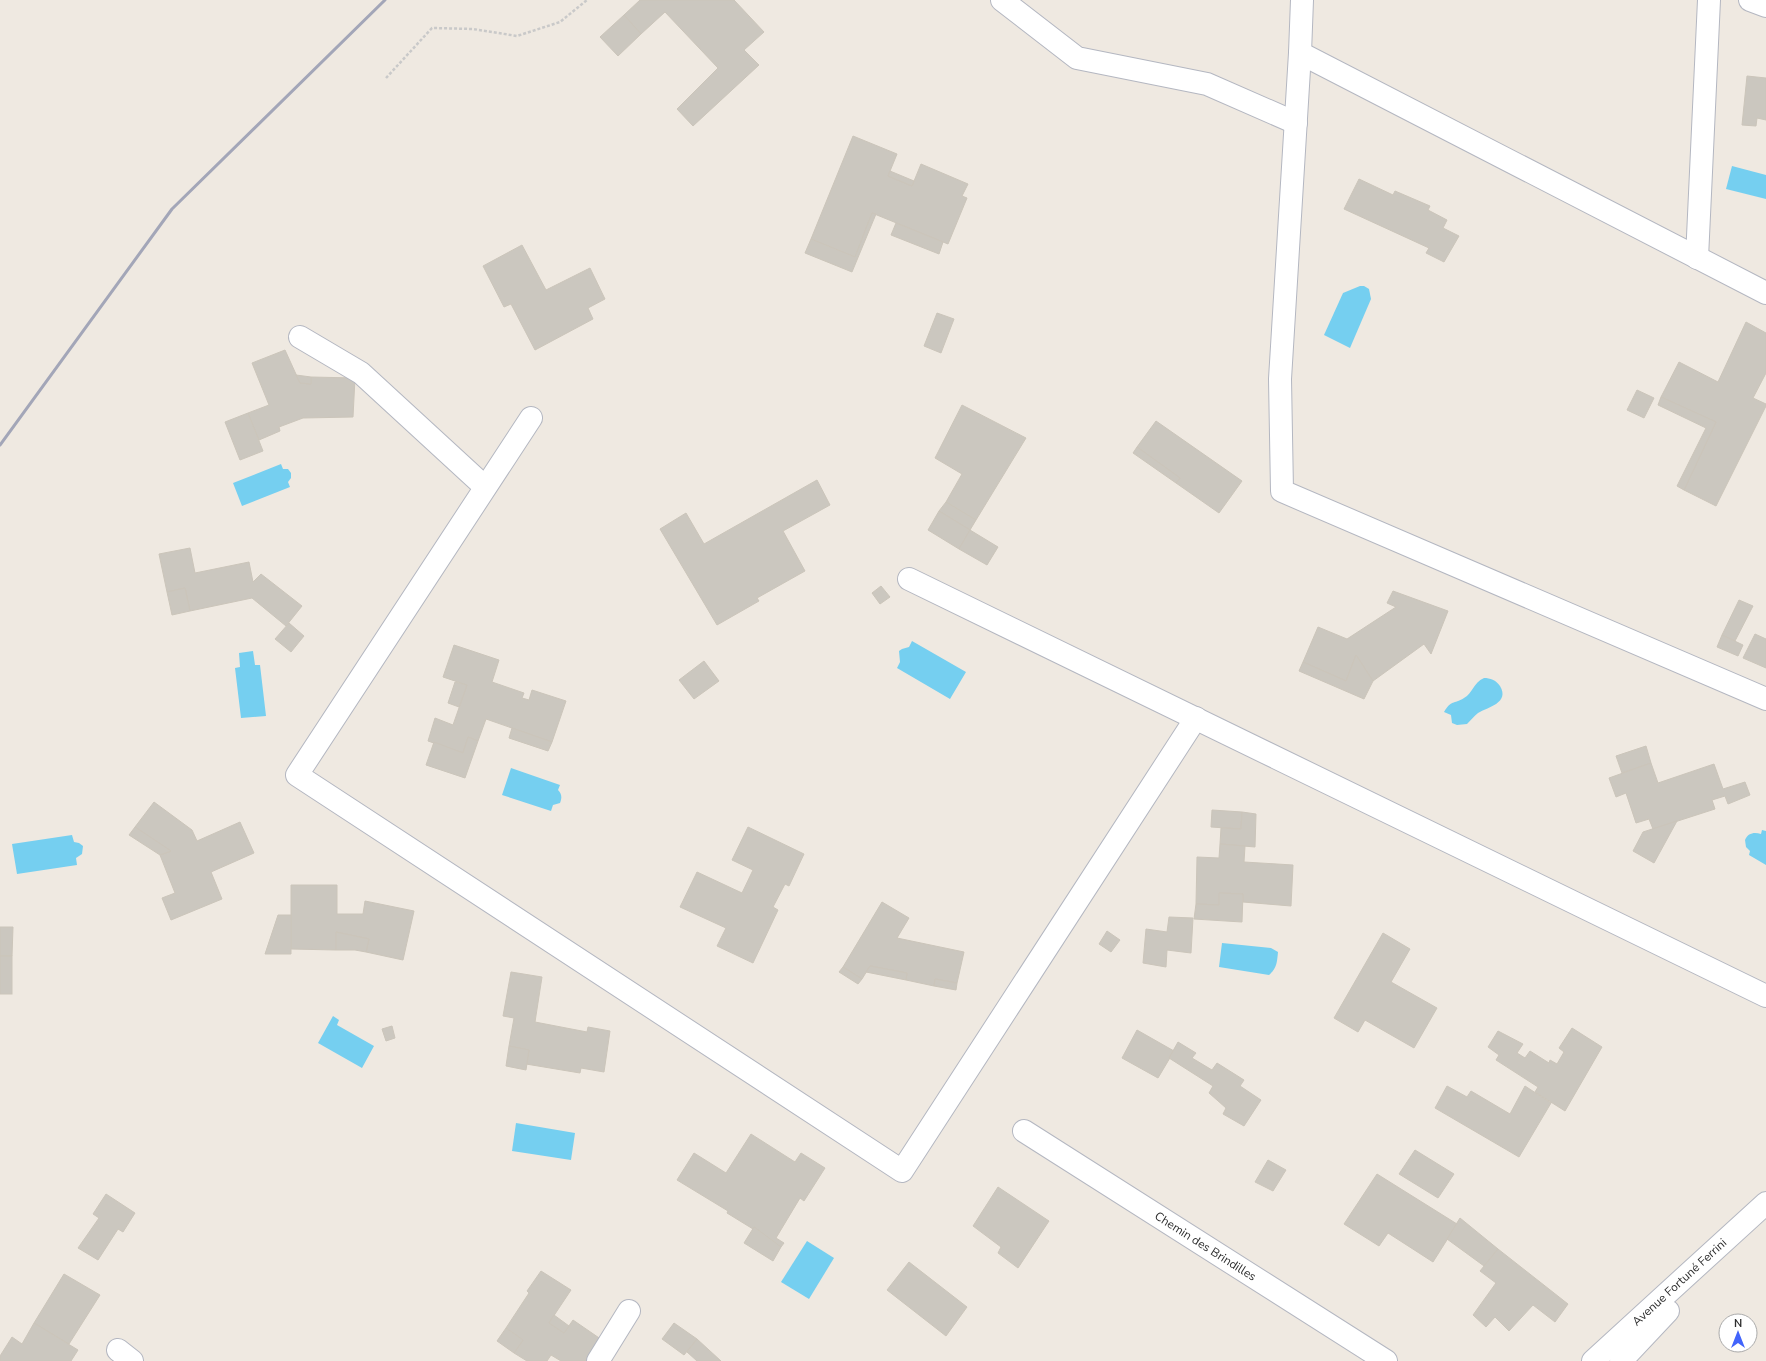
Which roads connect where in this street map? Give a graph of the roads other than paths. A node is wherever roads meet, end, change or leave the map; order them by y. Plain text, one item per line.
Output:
1 (1002, 0) edge
2 (1302, 0) edge
3 (1708, 0) edge
4 (1750, 0) edge
5 (1766, 6) edge
6 (1300, 53) junction
7 (1296, 123) junction
8 (1697, 258) junction
9 (1766, 292) edge
10 (300, 337) dead end
11 (531, 418) dead end
12 (485, 488) junction
13 (910, 579) dead end
14 (1766, 699) edge
15 (1196, 718) junction
16 (1766, 996) edge
17 (1024, 1131) dead end
18 (1766, 1203) edge
19 (1766, 1207) edge
20 (629, 1311) dead end
21 (598, 1361) edge
22 (1386, 1361) edge
23 (1593, 1361) edge
24 (1621, 1361) edge

1 - 7 street
2 - 6 street
3 - 8 street
4 - 5 street
6 - 7 street
6 - 8 street
7 - 14 street
8 - 9 street
10 - 12 street
11 - 12 street
12 - 15 street
13 - 15 street
15 - 16 street
17 - 22 street, Chemin des Brindilles
18 - 23 street, Avenue Fortuné Ferrini
19 - 24 street, Avenue Fortuné Ferrini
20 - 21 street

